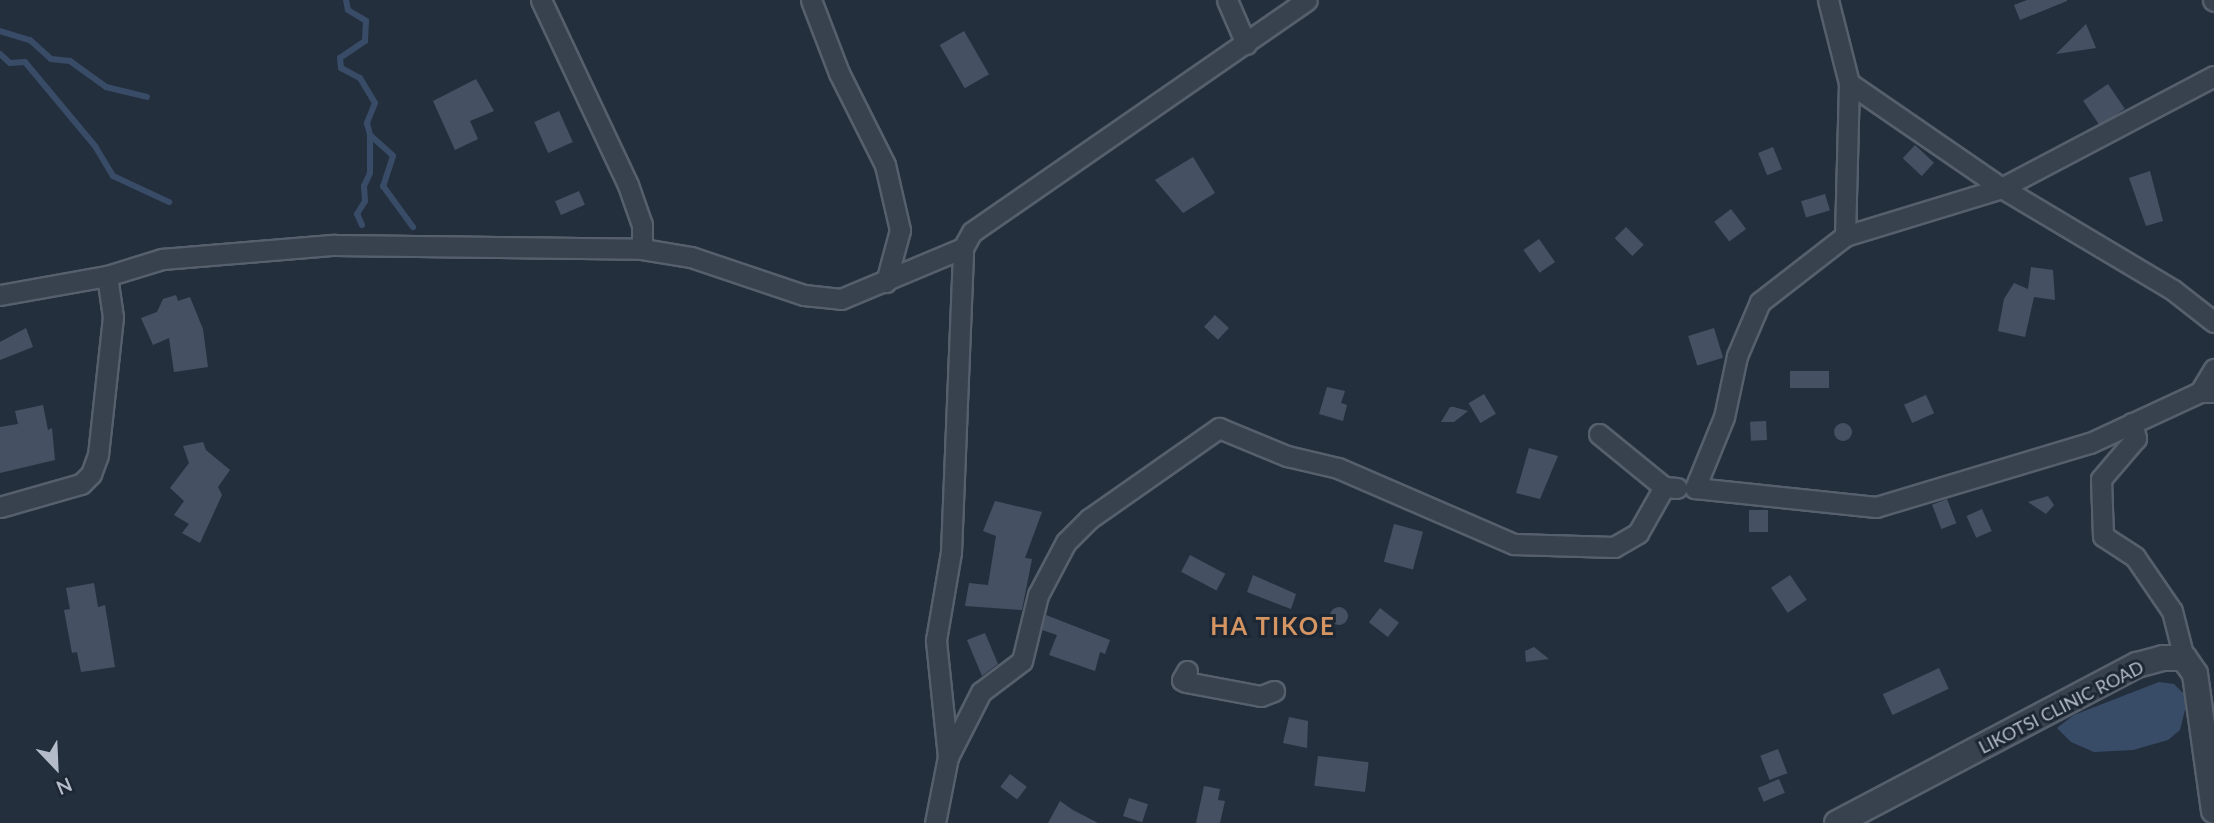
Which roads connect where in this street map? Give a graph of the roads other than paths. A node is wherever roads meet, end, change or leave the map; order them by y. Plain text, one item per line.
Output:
1 (541, 0) edge
2 (811, 0) edge
3 (1227, 0) edge
4 (1307, 0) edge
5 (1828, 0) edge
6 (1246, 44) junction
7 (2214, 76) edge
8 (1849, 83) junction
9 (2002, 188) junction
10 (1845, 236) junction
11 (963, 248) junction
12 (642, 249) junction
13 (107, 276) junction
14 (886, 282) junction
15 (0, 295) edge
16 (2214, 322) edge
17 (2214, 369) edge
18 (2207, 392) edge
19 (2132, 423) junction
20 (1599, 434) dead end
21 (1664, 487) junction
22 (1695, 488) junction
23 (0, 507) edge
24 (2185, 658) junction
25 (1187, 671) dead end
26 (1274, 691) dead end
27 (948, 757) junction
28 (2214, 811) edge
29 (936, 823) edge
30 (1838, 823) edge

1 - 12 street
2 - 14 street
3 - 6 street
4 - 6 street
5 - 8 street
6 - 11 street
7 - 9 street
8 - 9 street
8 - 10 street
9 - 10 street
9 - 16 street
10 - 22 street
11 - 14 street
11 - 27 street
12 - 13 street
12 - 14 street
13 - 15 street
13 - 23 street
17 - 18 street
18 - 19 street
19 - 22 street
19 - 24 street
20 - 21 street
21 - 22 street
21 - 27 street
24 - 28 street
24 - 30 street, LIKOTSI CLINIC ROAD
25 - 26 street
27 - 29 street

